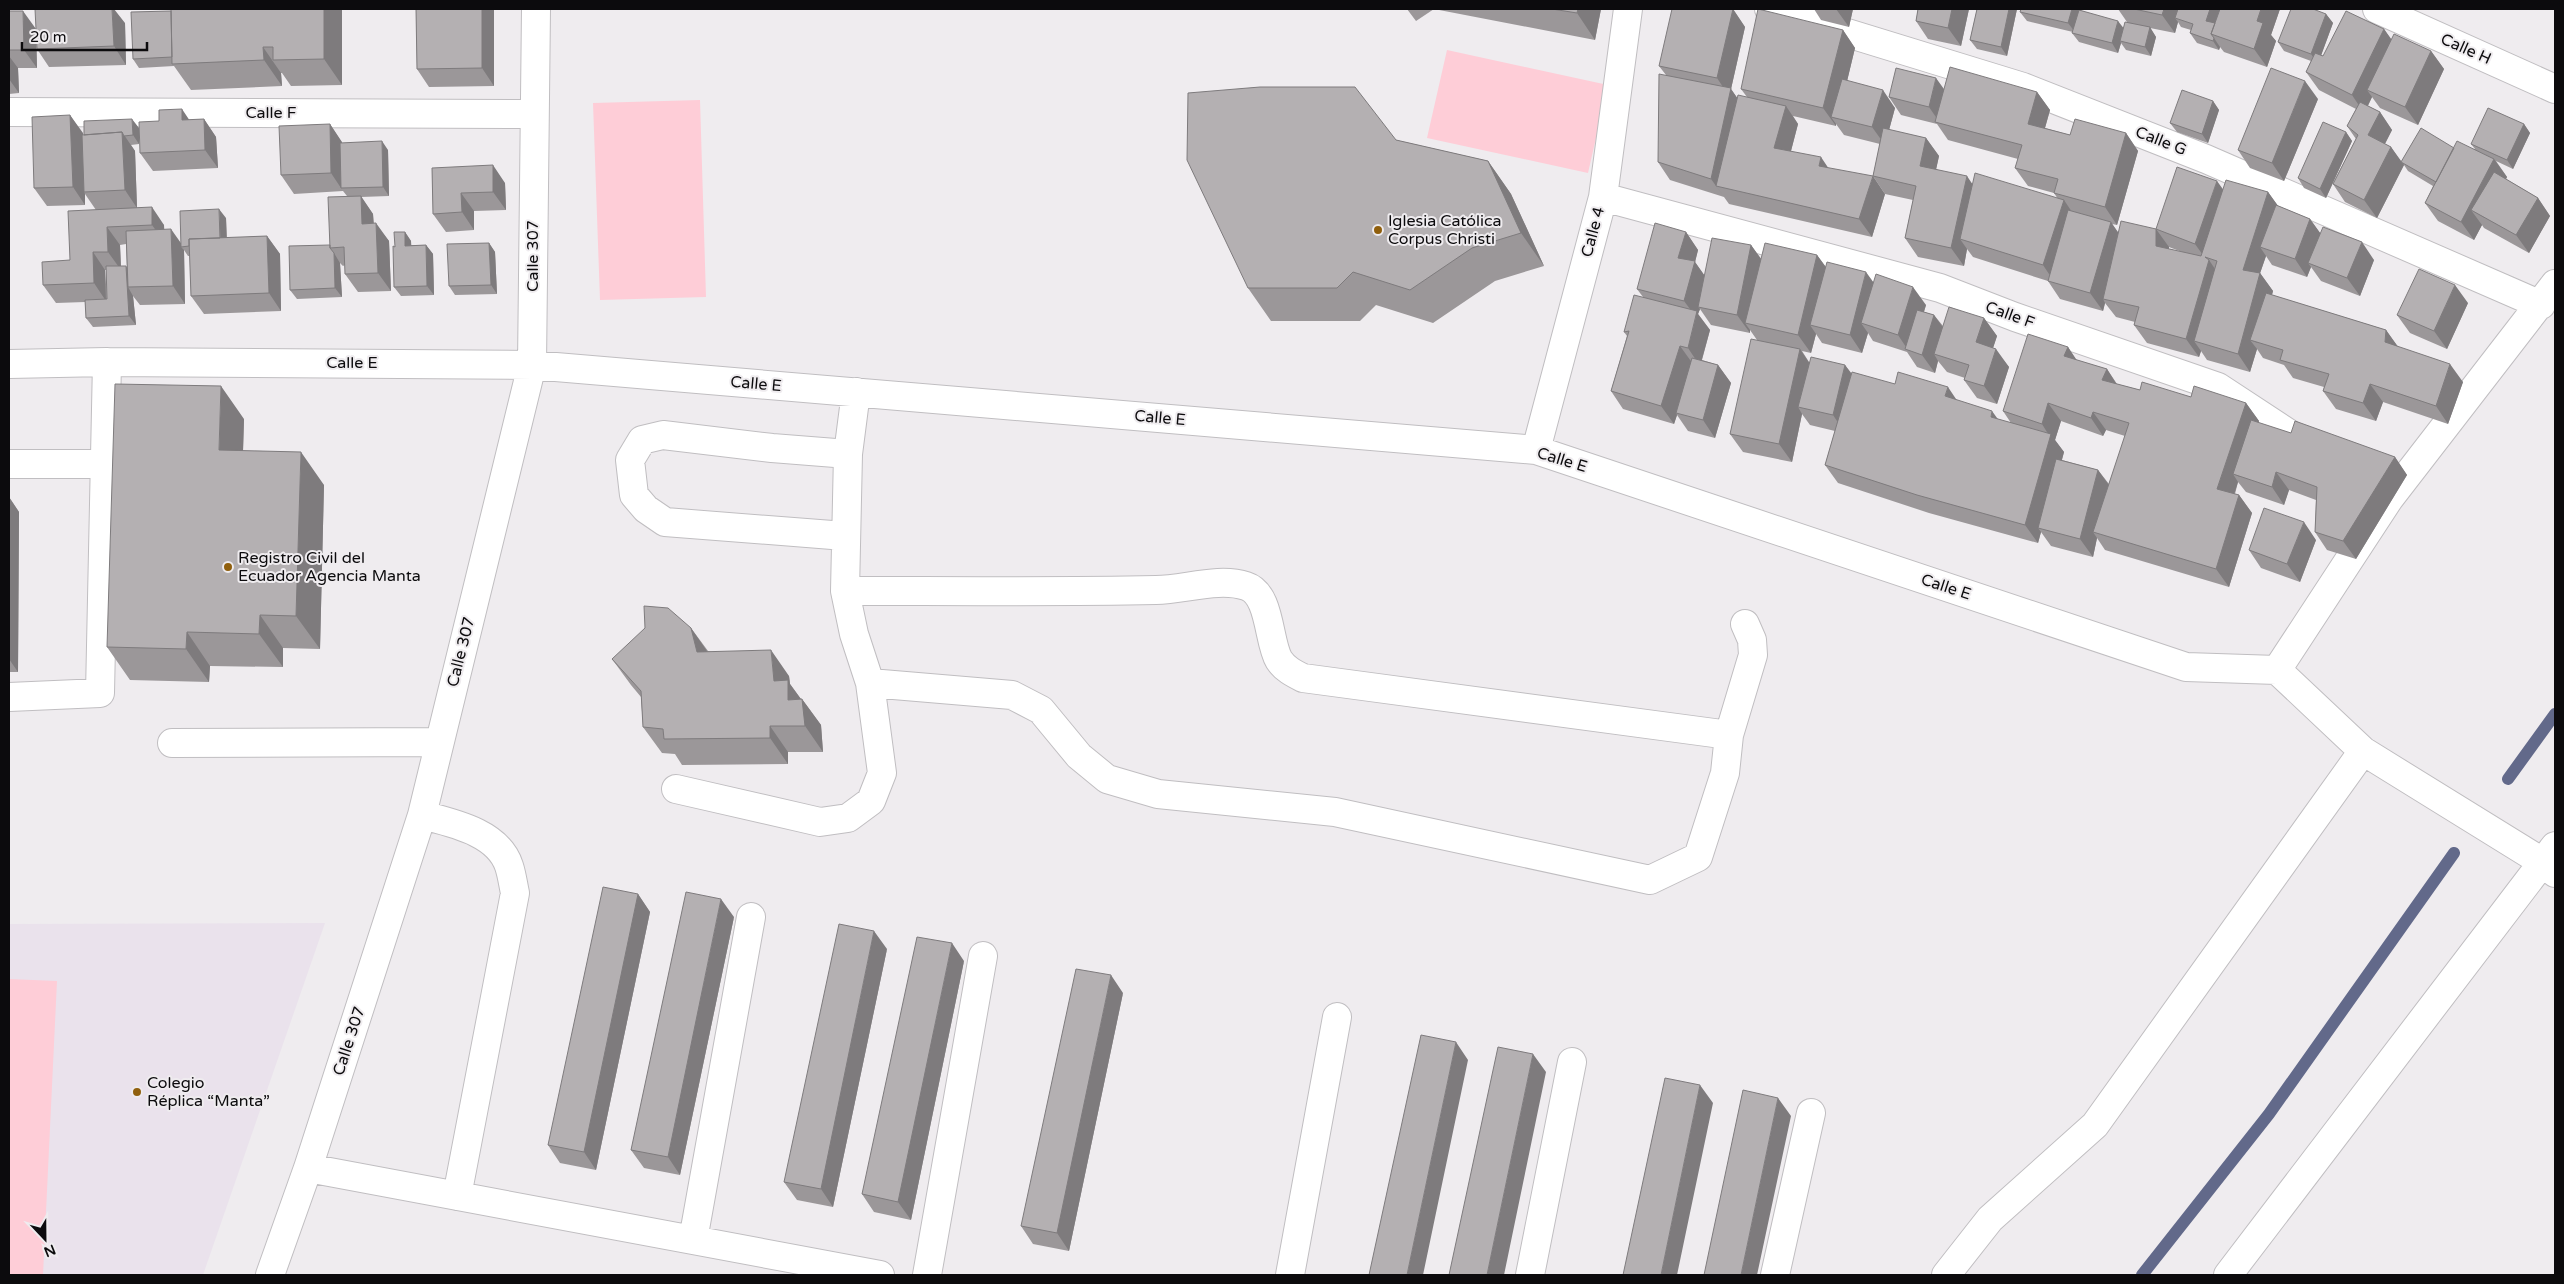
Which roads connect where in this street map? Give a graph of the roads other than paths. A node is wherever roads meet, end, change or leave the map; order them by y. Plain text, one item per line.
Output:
1 (536, 9) edge
2 (1628, 9) edge
3 (1770, 9) edge
4 (2377, 9) edge
5 (2555, 89) edge
6 (9, 112) edge
7 (534, 114) junction
8 (1603, 197) junction
9 (2548, 295) edge
10 (107, 362) junction
11 (9, 364) edge
12 (532, 365) junction
13 (856, 392) junction
14 (1536, 450) junction
15 (848, 454) junction
16 (9, 464) edge
17 (105, 464) junction
18 (2340, 467) edge
19 (2365, 483) edge
20 (2389, 499) junction
21 (845, 536) junction
22 (845, 591) junction
23 (1745, 624) dead end
24 (2277, 670) junction
25 (870, 683) junction
26 (9, 697) edge
27 (1729, 735) junction
28 (439, 742) junction
29 (172, 743) dead end
30 (2363, 751) junction
31 (676, 789) dead end
32 (422, 815) junction
33 (2551, 860) edge
34 (751, 917) dead end
35 (983, 956) dead end
36 (1337, 1017) dead end
37 (1572, 1062) dead end
38 (1811, 1112) dead end
39 (308, 1168) junction
40 (456, 1196) junction
41 (693, 1240) junction
42 (270, 1275) edge
43 (880, 1275) edge
44 (927, 1275) edge
45 (1290, 1275) edge
46 (1530, 1275) edge
47 (1775, 1275) edge
48 (1946, 1275) edge
49 (2228, 1275) edge

1 - 7 street, Calle 307
2 - 8 street, Calle 4
3 - 9 street, Calle G
4 - 5 street, Calle H
6 - 7 street, Calle F
7 - 12 street, Calle 307
8 - 14 street, Calle 4
8 - 18 street, Calle F
9 - 20 street
10 - 11 street, Calle E
10 - 12 street, Calle E
10 - 17 street
12 - 13 street, Calle E
12 - 28 street, Calle 307
13 - 14 street, Calle E
13 - 15 street
14 - 24 street, Calle E
15 - 21 street
15 - 21 street
16 - 17 street
17 - 26 street
19 - 20 street
20 - 24 street
21 - 22 street
22 - 25 street
22 - 27 street
23 - 27 street
24 - 30 street
25 - 27 street
25 - 31 street
28 - 29 street
28 - 32 street, Calle 307
30 - 33 street
30 - 48 street
32 - 39 street, Calle 307
32 - 40 street
33 - 49 street
34 - 41 street
35 - 44 street
36 - 45 street
37 - 46 street
38 - 47 street
39 - 40 street
39 - 42 street, Calle 307
40 - 41 street
41 - 43 street

